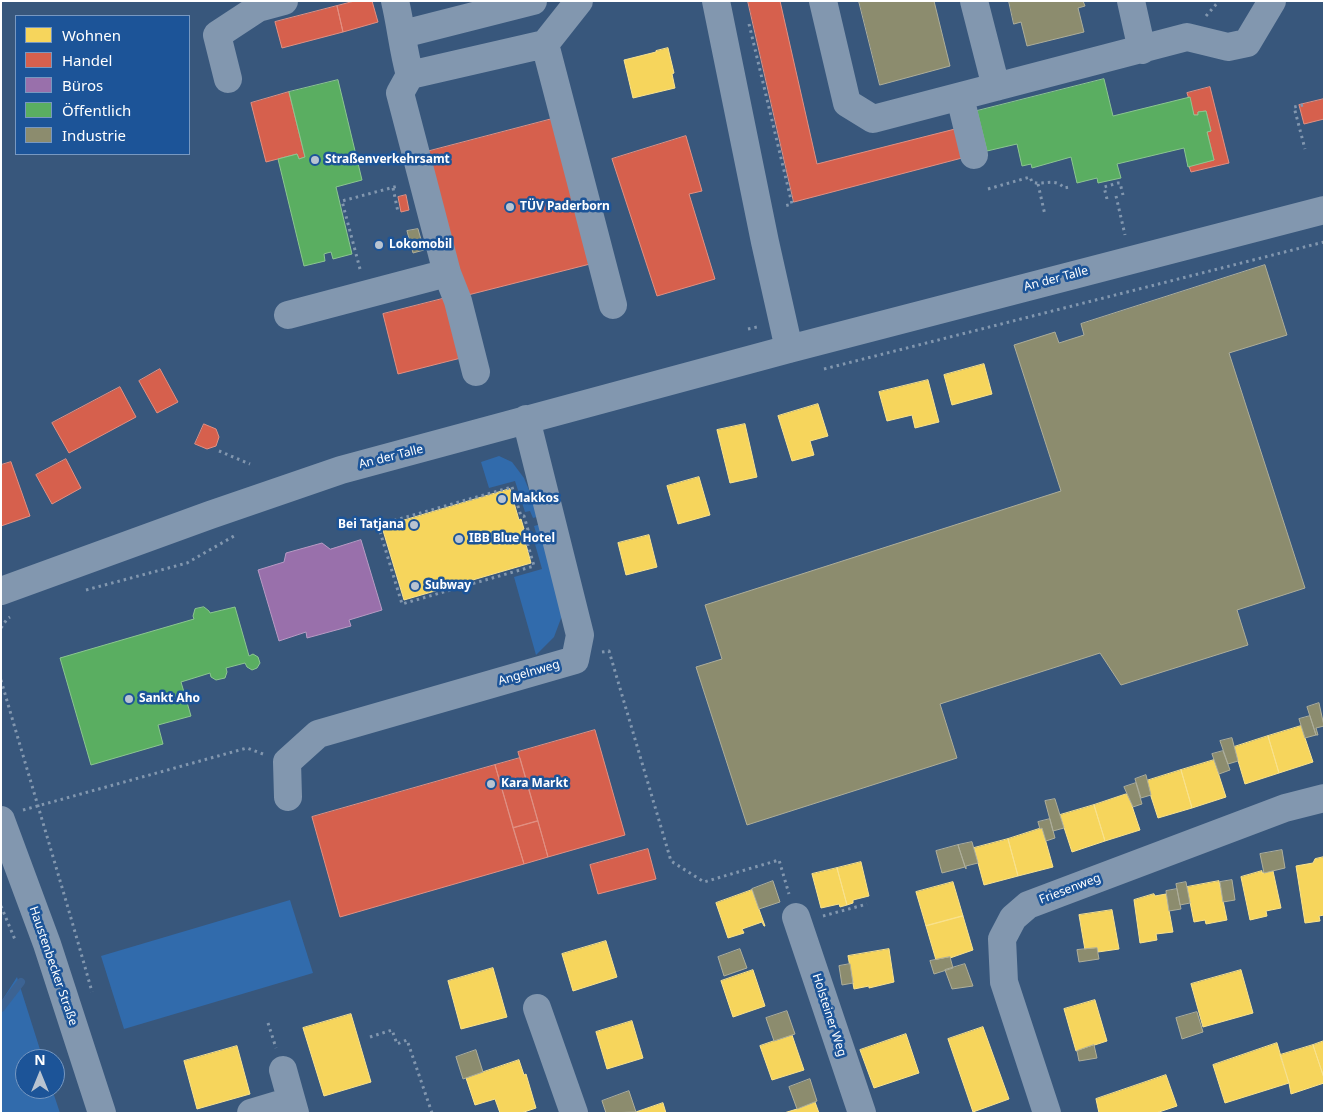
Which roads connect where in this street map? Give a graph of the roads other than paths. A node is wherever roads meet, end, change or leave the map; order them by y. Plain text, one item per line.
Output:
1 (284, 1) edge
2 (395, 1) edge
3 (579, 1) edge
4 (716, 1) edge
5 (823, 1) edge
6 (974, 1) edge
7 (1131, 1) edge
8 (1272, 1) edge
9 (532, 2) edge
10 (403, 34) junction
11 (545, 44) junction
12 (1142, 50) junction
13 (410, 75) junction
14 (228, 79) dead end
15 (996, 87) junction
16 (960, 97) junction
17 (974, 155) dead end
18 (1324, 210) edge
19 (447, 273) junction
20 (613, 305) dead end
21 (288, 315) dead end
22 (789, 349) junction
23 (476, 372) dead end
24 (526, 419) junction
25 (1, 591) edge
26 (288, 797) dead end
27 (1324, 798) edge
28 (10, 816) edge
29 (797, 919) road end
30 (537, 1008) dead end
31 (283, 1070) dead end
32 (293, 1107) edge
33 (102, 1113) edge
34 (251, 1113) edge
35 (574, 1113) edge
36 (862, 1113) edge
37 (1047, 1113) edge

1 - 14 street
2 - 10 street
3 - 11 street
4 - 22 street
5 - 16 street
6 - 15 street
7 - 12 street
8 - 12 street
9 - 10 street
10 - 13 street
11 - 13 street
11 - 20 street
12 - 15 street
13 - 19 street
15 - 16 street
16 - 17 street
18 - 22 street, An der Talle
19 - 21 street
19 - 23 street
22 - 24 street, An der Talle
24 - 25 street, An der Talle
24 - 26 street, Angelnweg
27 - 37 street, Friesenweg
28 - 33 street, Haustenbecker Straße
29 - 36 street, Holsteiner Weg
30 - 35 street
31 - 32 street
32 - 34 street

